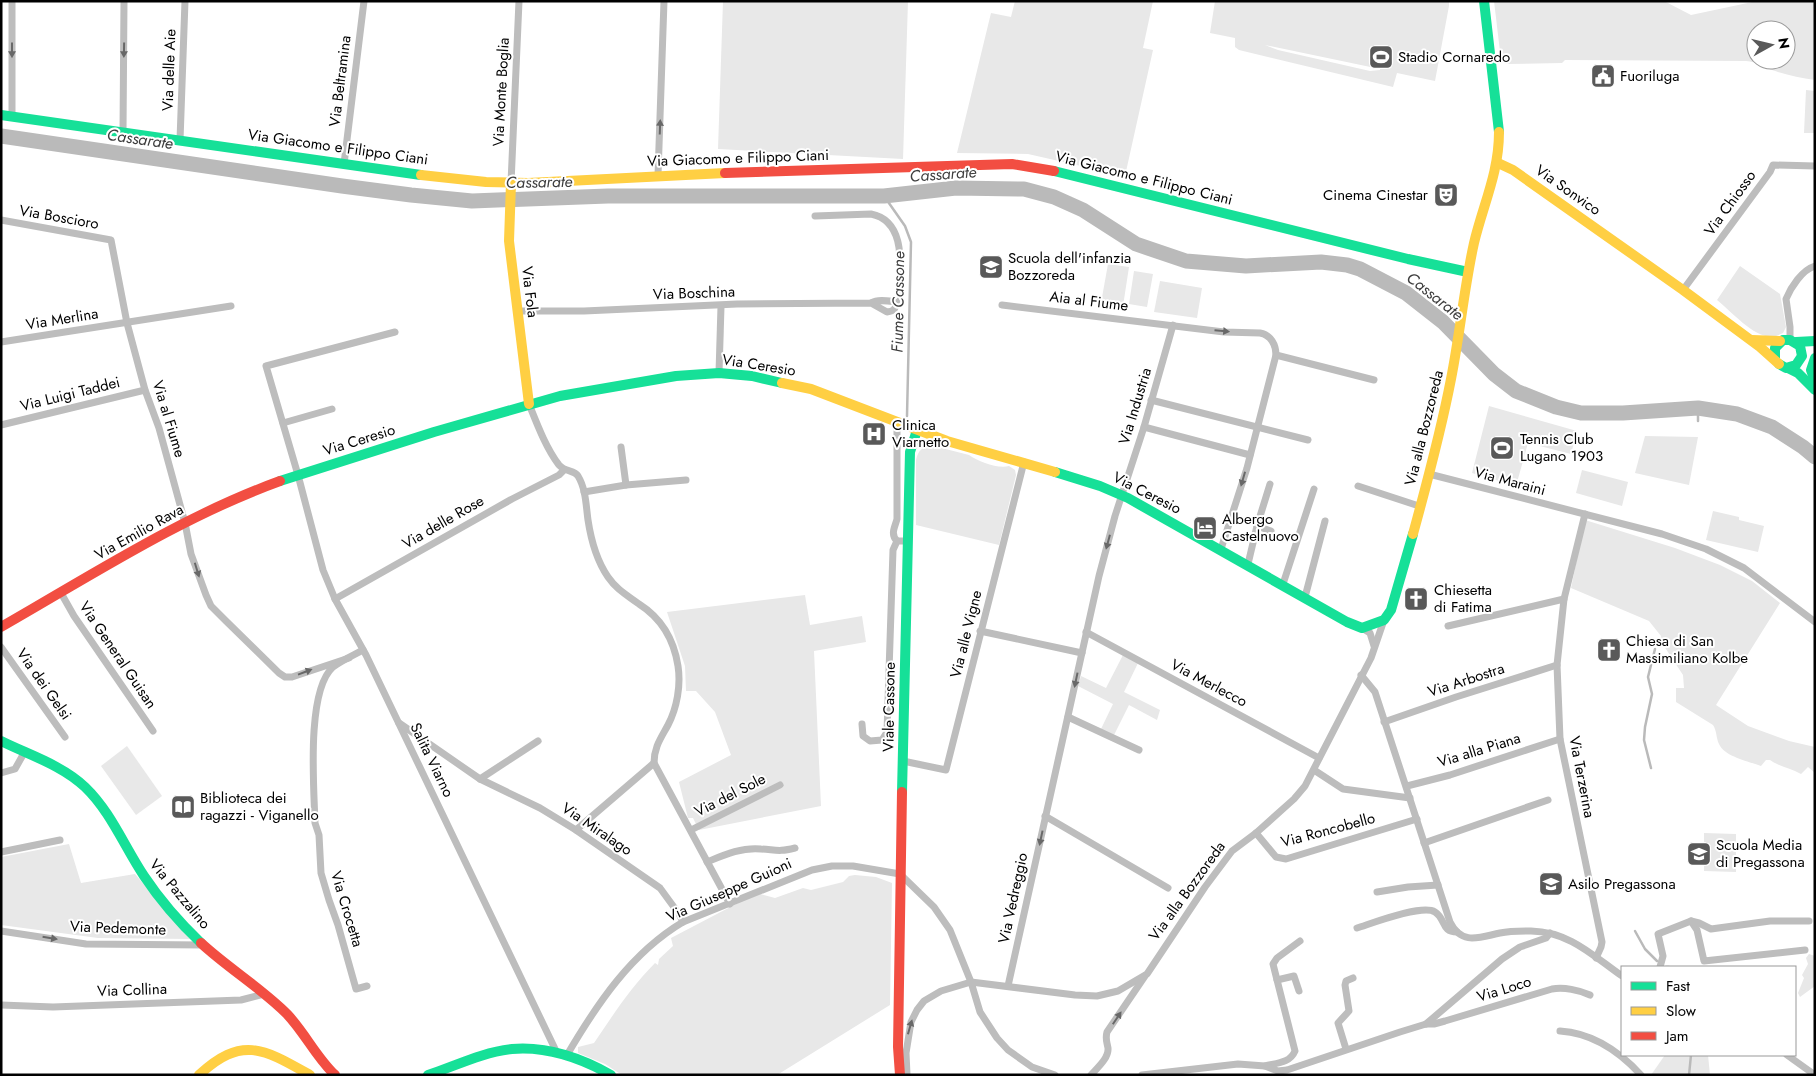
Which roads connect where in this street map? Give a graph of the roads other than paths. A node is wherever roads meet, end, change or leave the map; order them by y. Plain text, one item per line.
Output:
1 (12, 1) edge
2 (124, 1) edge
3 (185, 1) edge
4 (364, 1) edge
5 (519, 1) edge
6 (664, 1) edge
7 (1484, 1) edge
8 (6, 115) edge
9 (123, 132) junction
10 (180, 140) junction
11 (344, 164) junction
12 (1498, 164) junction
13 (1815, 166) edge
14 (658, 175) junction
15 (511, 187) junction
16 (814, 216) dead end
17 (1, 220) edge
18 (111, 240) joint
19 (1815, 266) edge
20 (1468, 272) junction
21 (1683, 290) junction
22 (896, 302) junction
23 (871, 303) junction
24 (1002, 305) dead end
25 (231, 306) dead end
26 (721, 306) junction
27 (518, 311) junction
28 (127, 323) junction
29 (1173, 325) junction
30 (395, 332) dead end
31 (1752, 340) junction
32 (1789, 341) junction
33 (1815, 341) edge
34 (1, 342) edge
35 (1276, 355) junction
36 (1815, 358) edge
37 (1775, 359) junction
38 (1788, 368) junction
39 (719, 373) junction
40 (1374, 380) dead end
41 (1815, 381) edge
42 (145, 390) junction
43 (1815, 390) edge
44 (1151, 400) junction
45 (529, 404) junction
46 (332, 409) dead end
47 (897, 421) junction
48 (283, 423) junction
49 (1, 426) edge
50 (1144, 427) junction
51 (1257, 427) junction
52 (917, 430) junction
53 (1308, 440) dead end
54 (621, 447) dead end
55 (1250, 455) junction
56 (1024, 462) junction
57 (564, 470) junction
58 (1429, 474) junction
59 (298, 475) junction
60 (686, 480) dead end
61 (1270, 484) dead end
62 (626, 485) junction
63 (1358, 486) dead end
64 (1314, 489) dead end
65 (584, 492) junction
66 (1121, 495) junction
67 (1420, 506) junction
68 (1585, 514) junction
69 (1324, 521) dead end
70 (185, 523) junction
71 (1257, 526) junction
72 (1271, 532) dead end
73 (897, 541) junction
74 (908, 541) junction
75 (1221, 549) junction
76 (1248, 564) junction
77 (1283, 584) junction
78 (61, 593) junction
79 (1305, 597) junction
80 (1564, 598) junction
81 (335, 599) junction
82 (1384, 620) junction
83 (1815, 622) edge
84 (1448, 626) dead end
85 (1, 627) edge
86 (1362, 628) junction
87 (980, 631) junction
88 (1086, 632) junction
89 (1374, 646) junction
90 (1, 647) edge
91 (363, 650) junction
92 (1082, 653) junction
93 (349, 658) junction
94 (1558, 665) junction
95 (1361, 676) junction
96 (1068, 717) junction
97 (1384, 722) junction
98 (399, 723) junction
99 (862, 724) dead end
100 (153, 731) dead end
101 (65, 738) dead end
102 (1560, 740) junction
103 (1, 741) edge
104 (538, 741) dead end
105 (1139, 750) dead end
106 (24, 753) junction
107 (1320, 758) junction
108 (903, 760) junction
109 (654, 763) junction
110 (1314, 770) junction
111 (1, 773) edge
112 (480, 778) junction
113 (780, 785) dead end
114 (1406, 786) junction
115 (1410, 798) junction
116 (1548, 800) dead end
117 (1045, 816) junction
118 (1417, 819) junction
119 (576, 830) junction
120 (691, 830) junction
121 (1256, 833) junction
122 (60, 840) dead end
123 (1424, 843) junction
124 (796, 848) dead end
125 (1, 852) edge
126 (707, 862) junction
127 (900, 874) junction
128 (1438, 884) junction
129 (1168, 888) dead end
130 (1377, 892) dead end
131 (730, 904) junction
132 (1691, 921) junction
133 (1808, 921) dead end
134 (683, 922) junction
135 (1356, 928) dead end
136 (1, 931) edge
137 (1457, 932) junction
138 (1550, 933) junction
139 (1300, 941) dead end
140 (204, 945) junction
141 (1806, 950) dead end
142 (1596, 958) junction
143 (1660, 966) edge
144 (1147, 974) junction
145 (1621, 975) edge
146 (1353, 978) dead end
147 (1277, 980) junction
148 (971, 982) junction
149 (367, 986) dead end
150 (1008, 986) junction
151 (1299, 991) dead end
152 (264, 994) junction
153 (1590, 995) dead end
154 (1, 1005) edge
155 (1426, 1024) junction
156 (1560, 1031) dead end
157 (1346, 1049) junction
158 (562, 1054) junction
159 (1621, 1056) edge
160 (1621, 1056) edge
161 (1788, 1056) edge
162 (1265, 1066) junction
163 (199, 1075) edge
164 (310, 1075) edge
165 (335, 1075) edge
166 (428, 1075) edge
167 (611, 1075) edge
168 (900, 1075) edge
169 (907, 1075) edge
170 (1055, 1075) edge
171 (1091, 1075) edge
172 (1142, 1075) edge
173 (1641, 1075) edge
174 (1815, 1075) edge

1 -> 8 street
2 -> 9 street
3 - 10 street, Via delle Aie
4 - 11 street, Via Beltramina
5 - 15 street, Via Monte Boglia
14 -> 6 street
7 - 12 main road
8 - 9 main road, Via Giacomo e Filippo Ciani
9 - 10 main road, Via Giacomo e Filippo Ciani
10 - 11 main road, Via Giacomo e Filippo Ciani
11 - 15 main road, Via Giacomo e Filippo Ciani
12 - 20 main road
12 - 21 main road, Via Sonvico
13 - 21 street, Via Chiosso
14 - 15 main road, Via Giacomo e Filippo Ciani
14 - 20 main road, Via Giacomo e Filippo Ciani
15 - 27 main road, Via Fola
16 - 22 street
17 - 18 street, Via Boscioro
18 - 28 street, Via al Fiume
19 - 32 street
20 - 58 main road, Via alla Bozzoreda
21 - 31 main road, Via Sonvico
22 - 23 street, Via Boschina
22 - 23 street, Via Boschina
23 - 26 street, Via Boschina
24 - 29 street, Aia al Fiume
25 - 28 street
26 - 27 street, Via Boschina
26 - 39 street
27 - 45 main road, Via Fola
28 - 34 street, Via Merlina
28 - 42 street, Via al Fiume
29 -> 35 street, Aia al Fiume
29 - 44 street, Via Industria
30 - 48 street
31 - 32 main road, Via Sonvico
31 - 37 main road, Via Sonvico
32 - 33 main road, Via Sonvico
32 - 37 main road
32 - 38 main road
35 - 40 street
35 - 51 street
36 - 41 main road
37 - 38 main road
38 - 43 main road
39 - 45 main road, Via Ceresio
39 - 47 main road, Via Ceresio
42 - 49 street, Via Luigi Taddei
42 - 70 street, Via al Fiume
44 - 50 street, Via Industria
44 - 51 street
45 - 57 street
45 - 59 main road, Via Ceresio
46 - 48 street
47 - 52 main road, Via Ceresio
47 - 73 street, Viale Cassone
48 - 59 street
50 - 55 street
50 - 66 street, Via Industria
51 - 53 street
51 - 55 street
52 - 56 main road, Via Ceresio
52 - 74 main road, Viale Cassone
54 - 62 street
55 -> 75 street
56 - 66 main road, Via Ceresio
56 - 87 street, Via alle Vigne
57 - 65 street
57 - 81 street, Via delle Rose
58 - 67 main road, Via alla Bozzoreda
58 - 68 street, Via Maraini
59 - 70 main road, Via Emilio Rava
59 - 81 street, Salita Viarno
60 - 62 street
61 - 71 street
62 - 65 street
63 - 67 street, Via alla Bozzoreda
64 - 77 street
65 - 109 street
66 - 75 main road, Via Ceresio
66 -> 88 street, Via Vedreggio
67 - 82 main road, Via alla Bozzoreda
68 - 80 street, Via Terzerina
68 - 83 street, Via Maraini
69 - 79 street
70 - 78 main road, Via Emilio Rava
70 -> 93 street, Via Crocetta
71 - 72 street
71 - 76 street
73 - 74 street
73 - 99 street, Viale Cassone
74 - 108 main road, Viale Cassone
75 - 76 main road, Via Ceresio
76 - 77 main road, Via Ceresio
77 - 79 main road, Via Ceresio
78 - 85 main road, Via Emilio Rava
78 - 100 street, Via General Guisan
79 - 86 main road, Via Ceresio
80 - 84 street
80 - 94 street, Via Terzerina
81 - 91 street, Salita Viarno
82 - 86 main road
82 - 89 street, Via alla Bozzoreda
86 - 89 street
87 - 92 street
87 - 108 street, Via alle Vigne
88 - 92 street, Via Vedreggio
88 - 107 street, Via Merlecco
89 - 95 street, Via alla Bozzoreda
90 - 101 street, Via dei Gelsi
91 - 93 street, Via Crocetta
91 - 98 street, Salita Viarno
92 -> 96 street, Via Vedreggio
93 - 149 street, Via Crocetta
94 - 97 street, Via Arbostra
94 - 102 street, Via Terzerina
95 - 97 street
95 - 107 street, Via alla Bozzoreda
96 - 105 street
96 - 117 street, Via Vedreggio
97 - 114 street
98 - 112 street, Via Miralago
98 - 158 street, Salita Viarno
102 - 114 street, Via alla Piana
102 - 142 street, Via Terzerina
103 - 106 main road, Via Pazzalino
104 - 112 street
106 - 111 street
106 - 140 main road, Via Pazzalino
107 - 110 street, Via alla Bozzoreda
108 - 127 main road, Viale Cassone
109 - 119 street
109 - 120 street, Via del Sole
110 - 115 street
110 - 121 street, Via alla Bozzoreda
112 - 119 street, Via Miralago
113 - 120 street, Via del Sole
114 - 115 street
115 - 118 street
116 - 123 street
117 - 129 street
117 -> 150 street, Via Vedreggio
118 - 121 street, Via Roncobello
118 - 123 street
119 - 134 street, Via Miralago
120 - 126 street, Via del Sole
121 - 144 street, Via alla Bozzoreda
122 - 125 street
123 - 128 street
124 - 126 street
126 - 131 street, Via del Sole
127 - 131 street, Via Giuseppe Guioni
127 - 148 street
127 - 168 main road, Viale Cassone
128 - 130 street
128 - 137 street
131 - 134 street, Via Giuseppe Guioni
132 - 133 street
132 - 141 street
132 - 143 street
134 - 158 street, Via Giuseppe Guioni
135 - 137 street
136 -> 140 street, Via Pedemonte
137 - 138 street
138 - 142 street
138 - 155 street, Via Loco
139 - 147 street, Via Loco
140 - 152 main road, Via Pazzalino
142 - 145 street
144 - 150 street, Via alla Bozzoreda
171 -> 144 street
146 - 157 street
147 - 151 street
147 - 162 street, Via Loco
148 - 150 street, Via alla Bozzoreda
169 -> 148 street, Via alla Bozzoreda
148 - 170 street
152 - 154 street, Via Collina
152 - 165 main road, Via Pazzalino
153 - 155 street, Via Loco
155 - 157 street, Via Loco
156 - 160 street
157 - 162 street, Via Loco
158 - 166 main road
158 - 167 main road
159 - 173 street
161 - 174 street
162 - 172 street, Via Loco
163 - 164 main road

